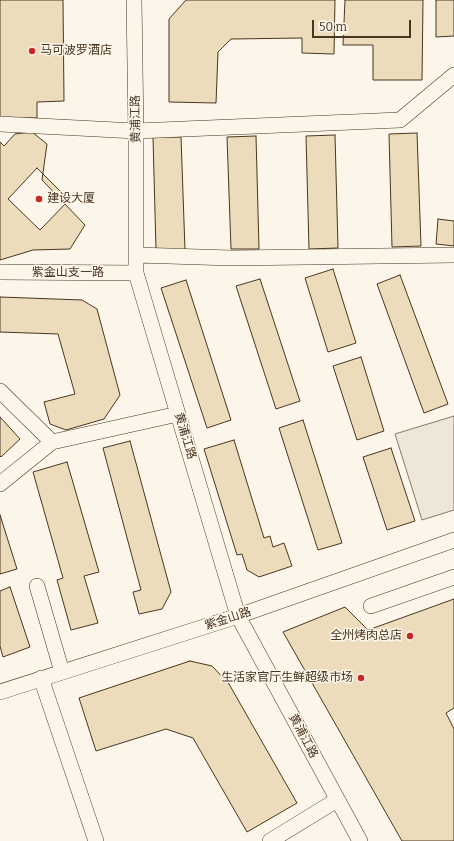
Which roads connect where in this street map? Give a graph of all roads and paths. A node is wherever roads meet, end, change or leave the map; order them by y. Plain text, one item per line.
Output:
1 (134, 0) edge
2 (454, 75) edge
3 (0, 124) edge
4 (136, 131) junction
5 (136, 255) junction
6 (454, 255) edge
7 (0, 272) edge
8 (136, 273) junction
9 (0, 391) edge
10 (178, 414) junction
11 (52, 442) junction
12 (0, 484) edge
13 (454, 540) edge
14 (454, 578) edge
15 (37, 586) dead end
16 (371, 606) dead end
17 (238, 616) junction
18 (62, 672) junction
19 (41, 678) junction
20 (0, 692) edge
21 (337, 800) junction
22 (91, 840) edge
23 (270, 841) edge
24 (360, 841) edge

1 - 4 street, 黄浦江路
2 - 4 street
3 - 4 street
4 - 5 street, 黄浦江路
5 - 6 street
5 - 8 street, 黄浦江路
7 - 8 street, 紫金山支一路
8 - 10 street, 黄浦江路
9 - 11 street
10 - 11 street
10 - 17 street, 黄浦江路
11 - 12 street
13 - 17 street, 紫金山路
14 - 16 street
15 - 18 street
17 - 18 street, 紫金山路
17 - 21 street, 黄浦江路
18 - 19 street, 紫金山路
19 - 20 street, 紫金山路
19 - 22 street
21 - 23 street
21 - 24 street, 黄浦江路

